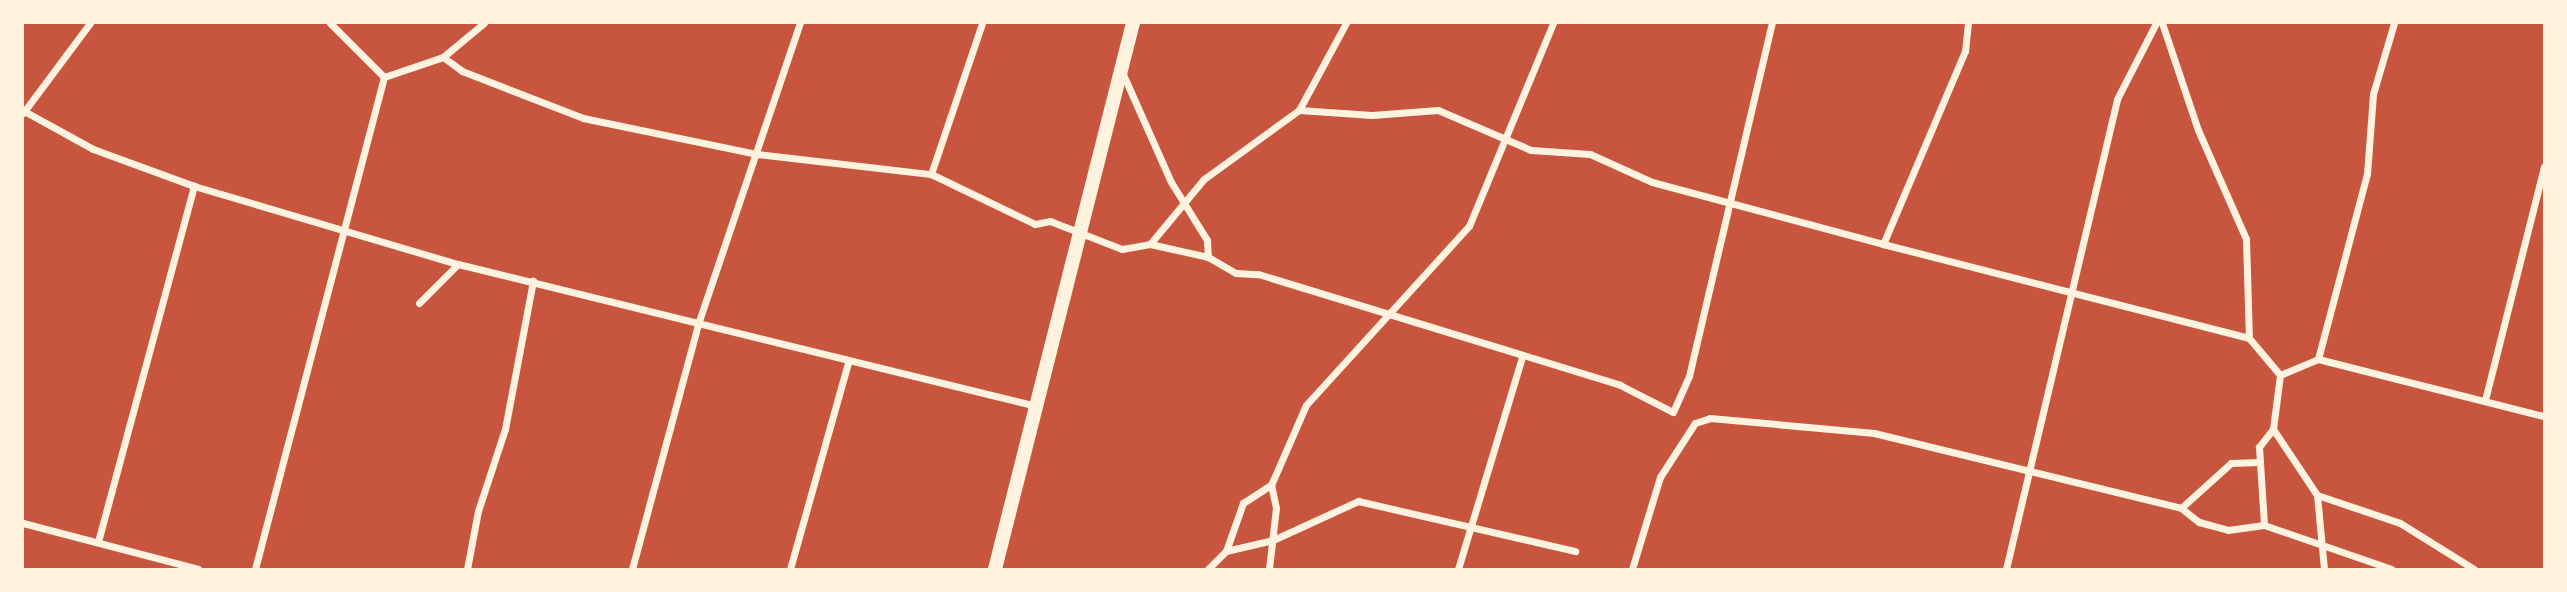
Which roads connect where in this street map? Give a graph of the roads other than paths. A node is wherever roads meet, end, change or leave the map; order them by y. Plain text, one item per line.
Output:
1 (90, 23) edge
2 (330, 23) edge
3 (484, 23) edge
4 (800, 23) edge
5 (982, 23) edge
6 (1133, 23) edge
7 (1346, 23) edge
8 (1553, 23) edge
9 (1772, 23) edge
10 (1968, 23) edge
11 (2156, 23) edge
12 (2162, 23) edge
13 (2394, 23) edge
14 (443, 57) junction
15 (1121, 70) junction
16 (384, 77) junction
17 (1299, 110) junction
18 (23, 112) edge
19 (1508, 141) junction
20 (757, 154) junction
21 (2544, 166) edge
22 (931, 174) junction
23 (194, 186) junction
24 (1185, 200) junction
25 (1733, 202) junction
26 (341, 226) junction
27 (1080, 233) junction
28 (1150, 244) junction
29 (1883, 244) junction
30 (1208, 257) junction
31 (458, 264) junction
32 (533, 281) junction
33 (2073, 296) junction
34 (419, 303) dead end
35 (1390, 314) junction
36 (699, 321) junction
37 (2249, 338) junction
38 (1522, 357) junction
39 (2318, 359) junction
40 (848, 363) junction
41 (2280, 375) junction
42 (2485, 400) junction
43 (1036, 406) junction
44 (2544, 416) edge
45 (2273, 429) junction
46 (2260, 462) junction
47 (2031, 471) junction
48 (1271, 485) junction
49 (2317, 495) junction
50 (2181, 508) junction
51 (23, 523) edge
52 (1469, 525) junction
53 (2264, 526) junction
54 (99, 538) junction
55 (1273, 540) junction
56 (2321, 544) junction
57 (1226, 551) junction
58 (1575, 551) dead end
59 (198, 569) edge
60 (255, 569) edge
61 (467, 569) edge
62 (632, 569) edge
63 (790, 569) edge
64 (995, 569) edge
65 (1208, 569) edge
66 (1269, 569) edge
67 (1458, 569) edge
68 (1634, 569) edge
69 (2007, 569) edge
70 (2324, 569) edge
71 (2392, 569) edge
72 (2474, 569) edge

1 - 18 street
2 - 16 street
3 - 14 street
4 - 20 street
5 - 22 street
6 - 15 main road
7 - 17 street
8 - 19 street
9 - 25 street
10 - 29 street
11 - 33 street
12 - 37 street
13 - 39 street
14 - 16 street
14 - 20 street
15 - 24 street
15 - 27 main road
16 - 26 street
17 - 19 street
17 - 24 street
18 - 23 street
19 - 25 street
19 - 35 street
20 - 22 street
20 - 36 street
21 - 42 street
22 - 27 street
23 - 26 street
23 - 54 street
24 - 28 street
24 - 30 street
25 - 29 street
25 - 38 street
26 - 31 street
26 - 60 street
27 - 28 street
27 - 43 main road
28 - 30 street
29 - 33 street
30 - 35 street
31 - 32 street
31 - 34 street
32 - 36 street
32 - 61 street
33 - 37 street
33 - 47 street
35 - 38 street
35 - 48 street
36 - 40 street
36 - 62 street
37 - 41 street
38 - 52 street
39 - 41 street
39 - 42 street
40 - 43 street
40 - 63 street
41 - 45 street
42 - 44 street
43 - 64 main road
45 - 46 street
45 - 49 street
46 - 50 street
46 - 53 street
47 - 50 street
47 - 68 street
47 - 69 street
48 - 55 street
48 - 57 street
49 - 56 street
49 - 72 street
50 - 53 street
51 - 54 street
52 - 55 street
52 - 58 street
52 - 67 street
53 - 56 street
54 - 59 street
55 - 57 street
55 - 66 street
56 - 70 street
56 - 71 street
57 - 65 street

